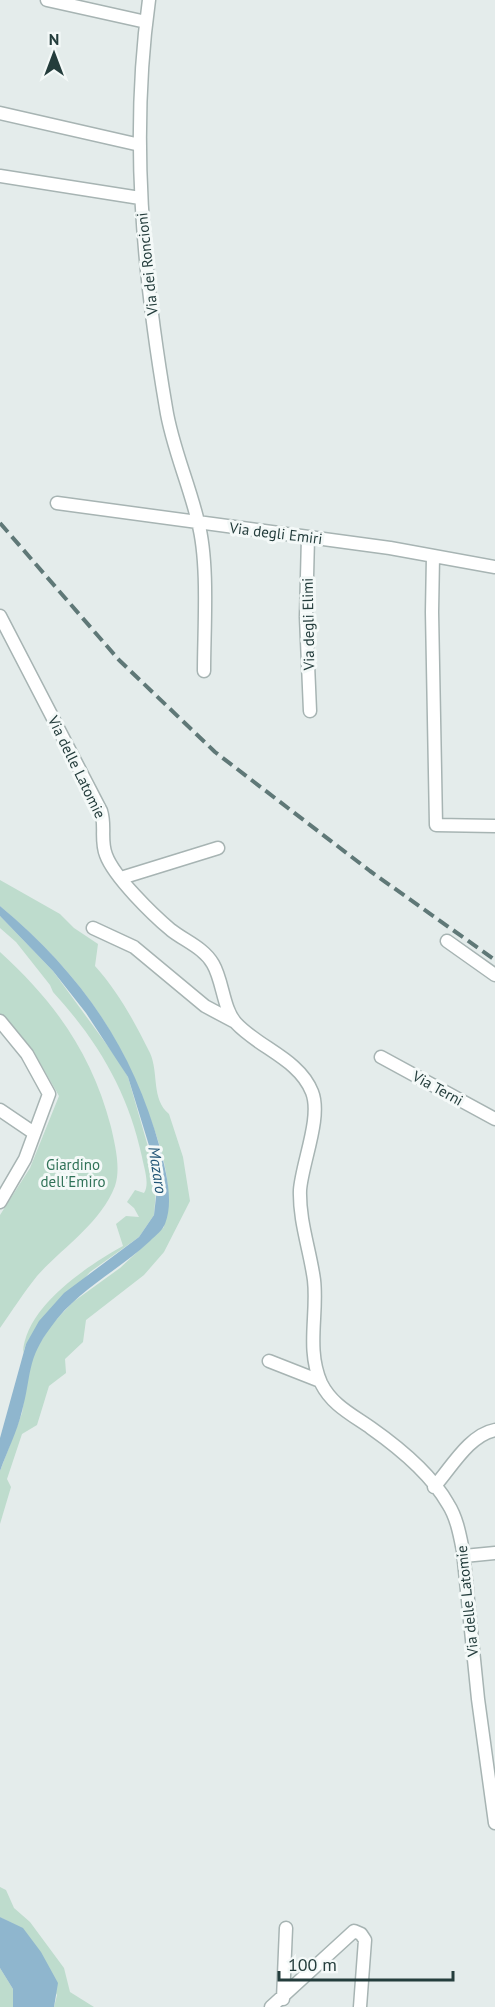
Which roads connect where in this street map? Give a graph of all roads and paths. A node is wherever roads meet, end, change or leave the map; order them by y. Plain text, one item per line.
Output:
1 (47, 0) edge
2 (149, 0) edge
3 (146, 22) junction
4 (0, 113) edge
5 (140, 145) junction
6 (0, 176) edge
7 (140, 198) junction
8 (57, 503) dead end
9 (199, 523) junction
10 (308, 537) junction
11 (433, 556) junction
12 (495, 567) edge
13 (0, 616) edge
14 (204, 671) dead end
15 (310, 711) dead end
16 (495, 826) edge
17 (218, 848) dead end
18 (121, 878) junction
19 (93, 928) dead end
20 (447, 941) dead end
21 (495, 975) edge
22 (0, 1021) edge
23 (235, 1022) junction
24 (381, 1057) dead end
25 (0, 1110) edge
26 (495, 1119) edge
27 (34, 1133) junction
28 (0, 1202) edge
29 (269, 1361) dead end
30 (321, 1381) junction
31 (495, 1430) edge
32 (434, 1487) junction
33 (495, 1553) edge
34 (464, 1556) junction
35 (495, 1823) edge
36 (286, 1928) dead end
37 (283, 2001) edge
38 (271, 2007) edge
39 (360, 2007) edge

1 - 3 street
2 - 3 street, Via dei Roncioni
3 - 5 street, Via dei Roncioni
4 - 5 street
5 - 7 street, Via dei Roncioni
6 - 7 street
7 - 9 street, Via dei Roncioni
8 - 9 street, Via degli Emiri
9 - 10 street, Via degli Emiri
9 - 14 street, Via dei Roncioni
10 - 11 street, Via degli Emiri
10 - 15 street, Via degli Elimi
11 - 12 street, Via degli Emiri
11 - 16 street
13 - 18 street, Via delle Latomie
17 - 18 street
18 - 23 street, Via delle Latomie
19 - 23 street
20 - 21 street
22 - 27 street
23 - 30 street, Via delle Latomie
24 - 26 street, Via Terni
25 - 27 street
27 - 28 street
29 - 30 street
30 - 32 street, Via delle Latomie
31 - 32 street
32 - 34 street, Via delle Latomie
33 - 34 street
34 - 35 street, Via delle Latomie
36 - 37 street
37 - 38 street
37 - 39 street

